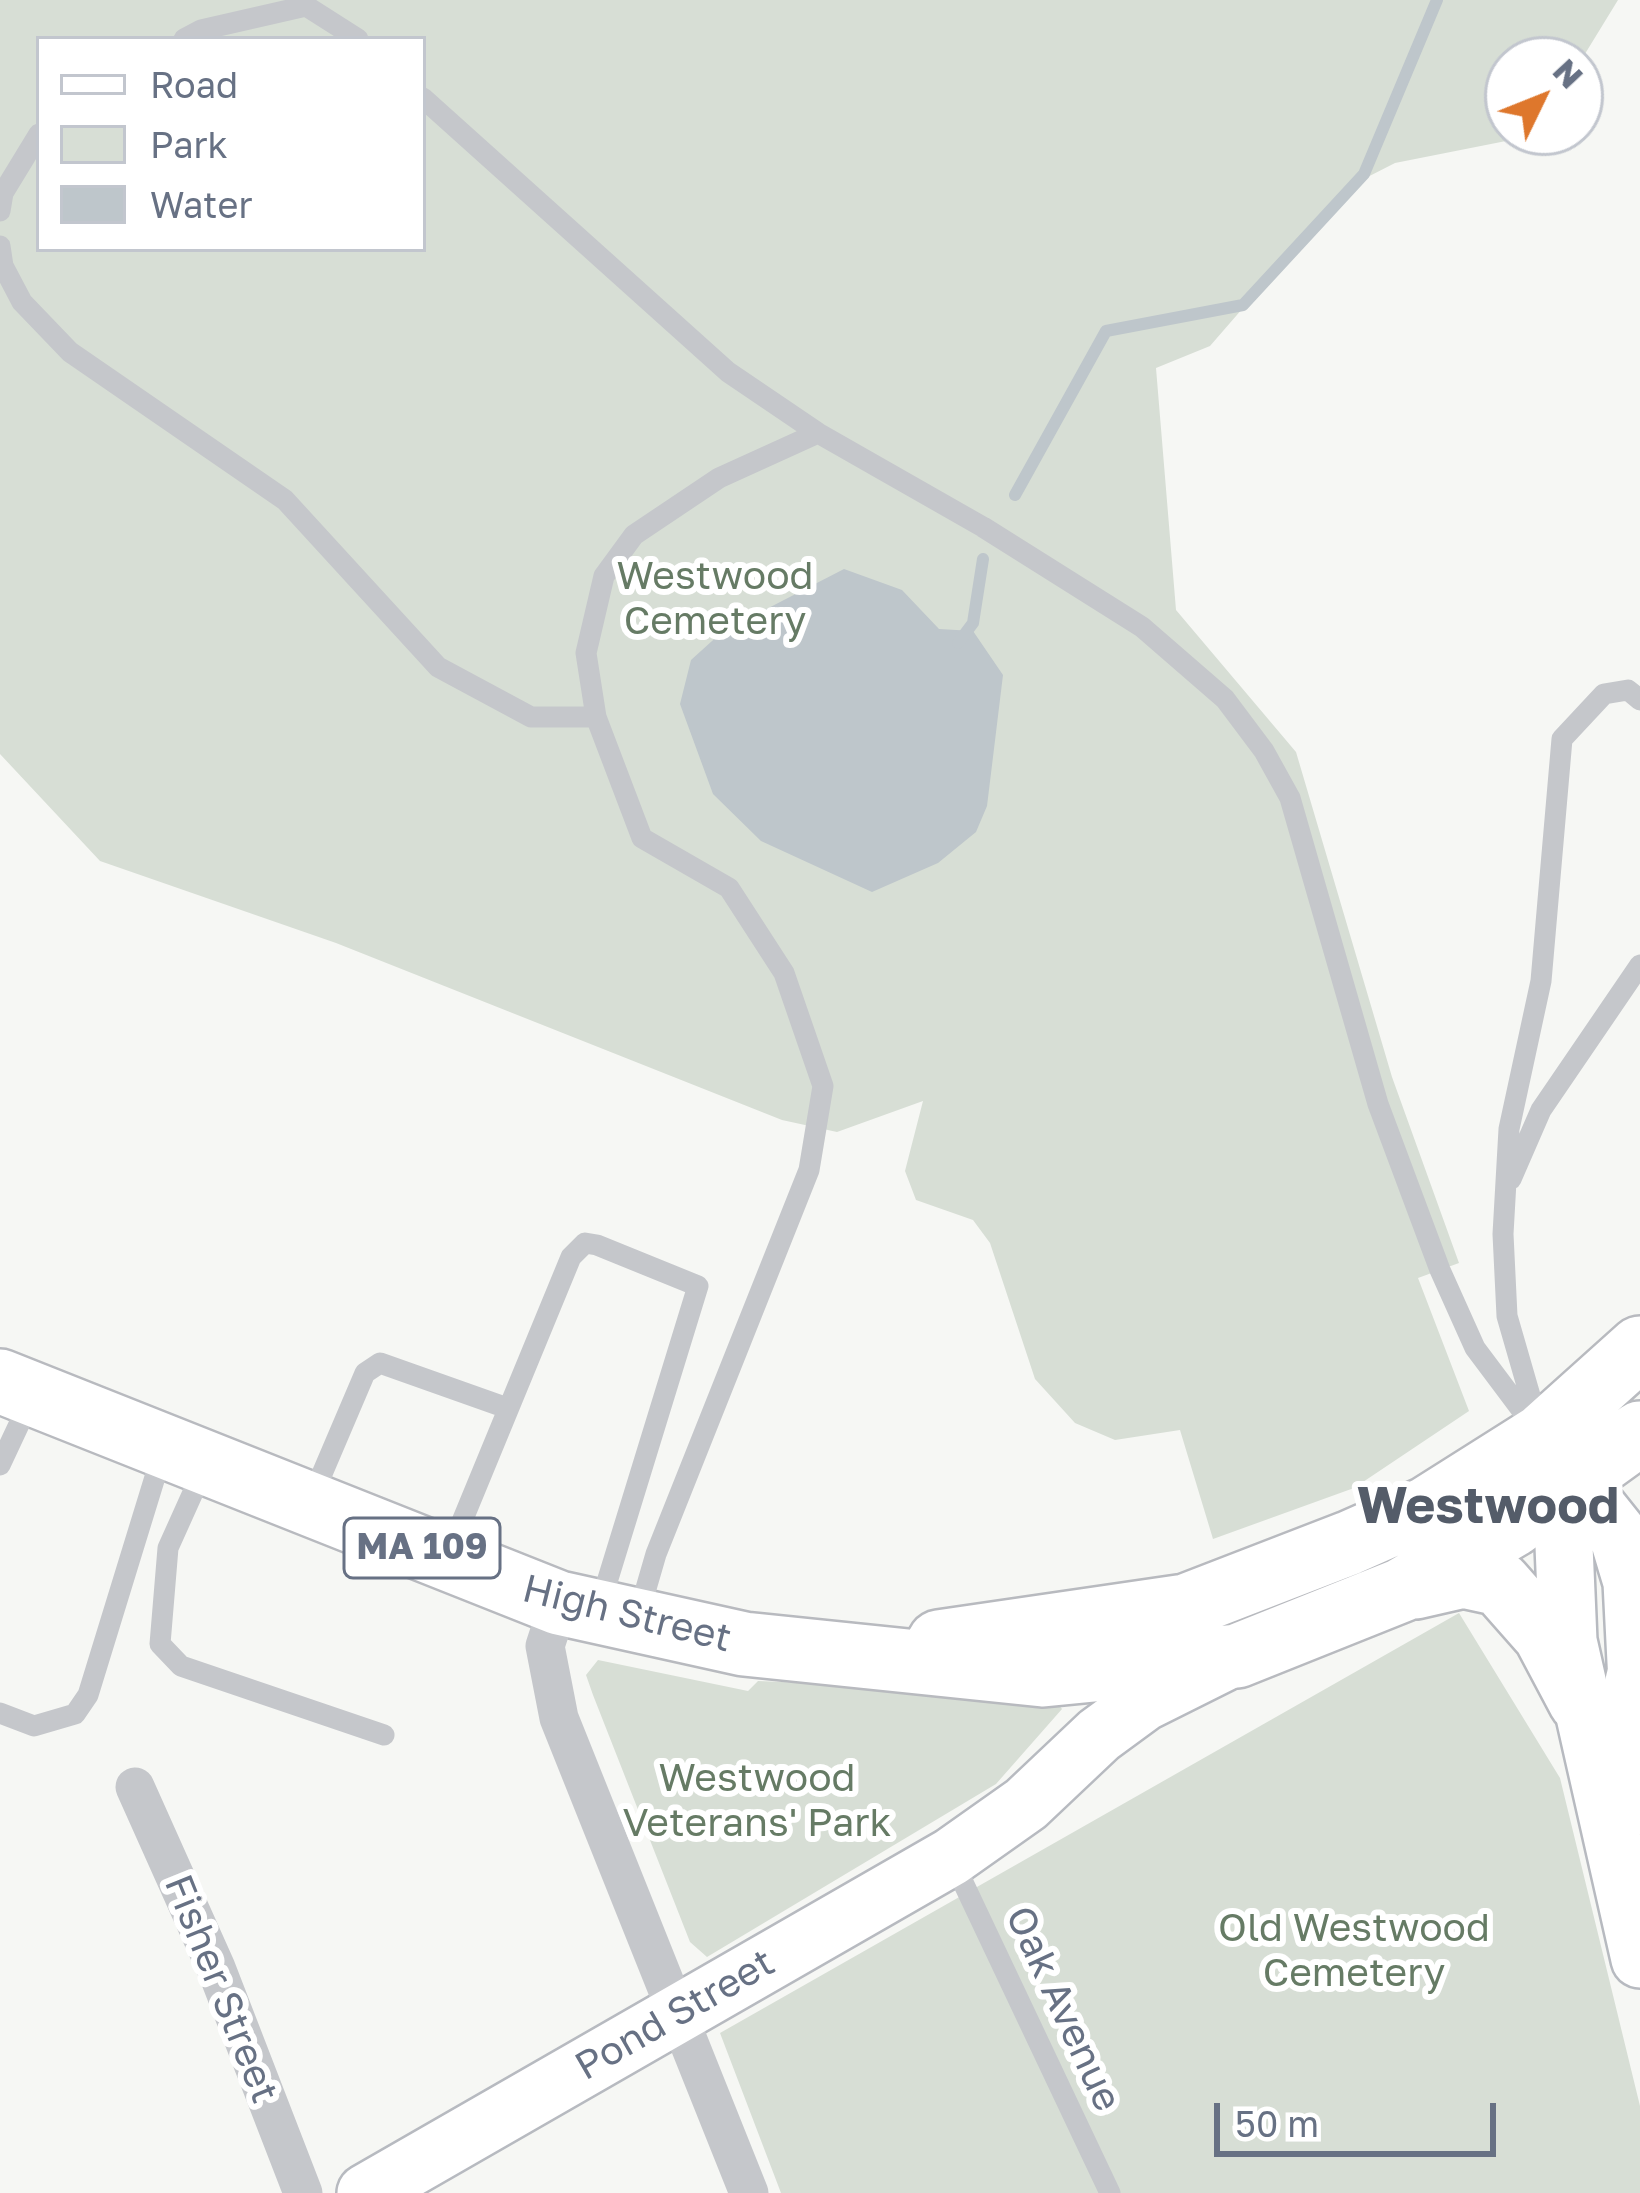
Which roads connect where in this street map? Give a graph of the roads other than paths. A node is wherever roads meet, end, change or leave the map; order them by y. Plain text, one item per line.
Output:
1 (190, 36) edge
2 (353, 36) edge
3 (426, 101) edge
4 (36, 139) edge
5 (0, 212) edge
6 (0, 246) edge
7 (818, 434) junction
8 (1640, 700) edge
9 (596, 717) junction
10 (1640, 964) edge
11 (1507, 1191) junction
12 (1640, 1348) edge
13 (17, 1386) edge
14 (507, 1408) junction
15 (1640, 1432) edge
16 (186, 1453) junction
17 (1559, 1459) junction
18 (0, 1466) edge
19 (310, 1502) junction
20 (447, 1559) junction
21 (1402, 1590) junction
22 (1186, 1606) junction
23 (598, 1613) junction
24 (860, 1652) junction
25 (1237, 1657) junction
26 (1108, 1671) junction
27 (1619, 1685) edge
28 (0, 1712) edge
29 (383, 1735) dead end
30 (135, 1787) dead end
31 (968, 1846) junction
32 (1640, 1959) edge
33 (679, 2012) junction
34 (303, 2193) edge
35 (366, 2193) edge
36 (749, 2193) edge
37 (1110, 2193) edge

1 - 2 lane
3 - 7 lane
4 - 5 lane
6 - 9 lane
7 - 9 lane
7 - 17 lane
8 - 11 lane
9 - 23 lane
10 - 11 lane
11 - 17 lane
12 - 17 main road, High Street / MA 109
13 - 16 main road, High Street / MA 109
13 - 18 lane
14 - 19 lane
14 - 20 lane
14 - 23 lane
15 - 17 main road, High Street / MA 109
16 - 19 main road, High Street / MA 109
16 - 28 lane
16 - 29 lane
17 - 21 main road, High Street / MA 109
17 - 22 main road, High Street / MA 109
17 - 27 street
19 - 20 main road, High Street / MA 109
20 - 23 main road, High Street / MA 109
21 - 25 main road, High Street / MA 109
21 - 27 main road
22 - 24 main road, High Street / MA 109
22 - 26 street, Pond Street
23 - 24 main road, High Street / MA 109
23 - 33 street
24 - 26 main road, High Street / MA 109
25 - 26 main road, High Street / MA 109
25 - 31 street, Pond Street
26 - 31 street, Pond Street
27 - 32 street
30 - 34 street, Fisher Street
31 - 33 street, Pond Street
31 - 37 lane, Oak Avenue
33 - 35 street, Pond Street
33 - 36 street

